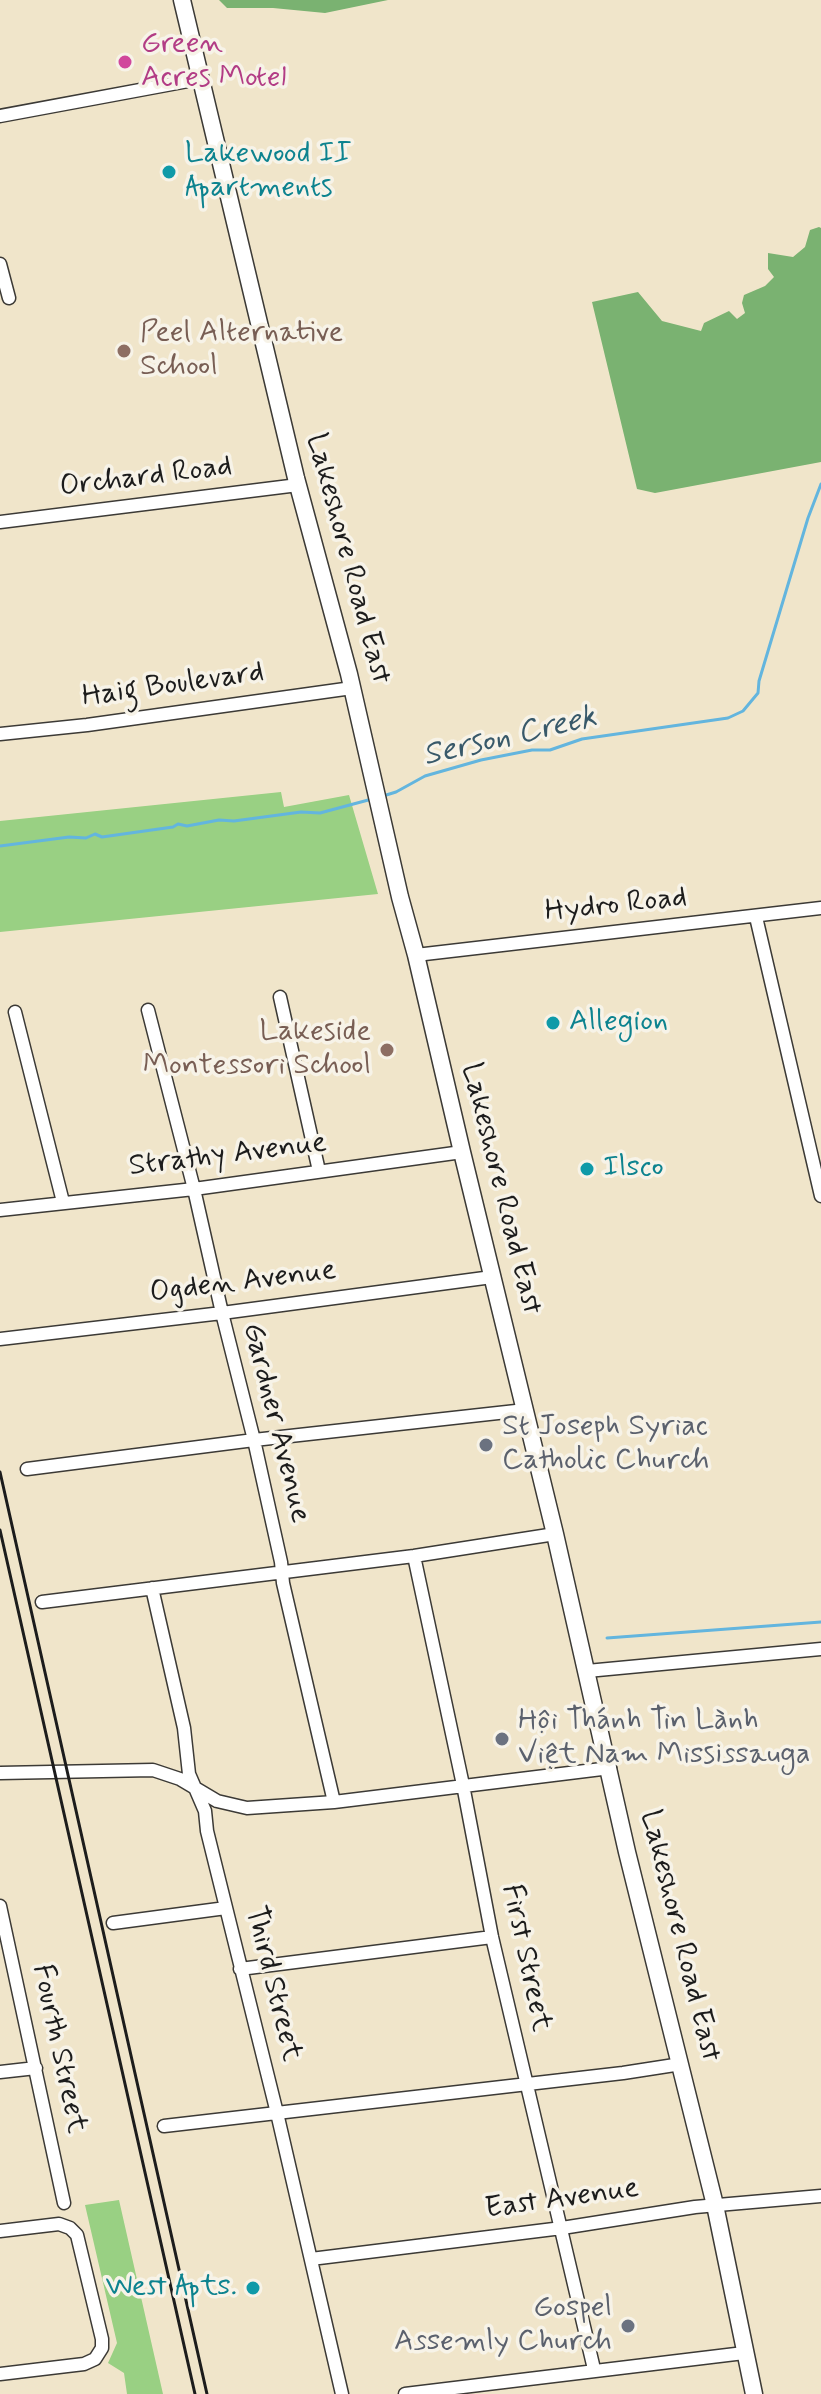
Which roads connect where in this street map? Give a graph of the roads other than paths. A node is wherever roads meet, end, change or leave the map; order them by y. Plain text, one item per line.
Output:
1 (182, 0) edge
2 (199, 79) junction
3 (0, 116) edge
4 (0, 264) edge
5 (9, 298) dead end
6 (298, 485) junction
7 (0, 522) edge
8 (352, 688) junction
9 (0, 734) edge
10 (821, 908) edge
11 (756, 917) junction
12 (416, 955) junction
13 (280, 997) dead end
14 (148, 1010) dead end
15 (15, 1012) dead end
16 (462, 1152) junction
17 (319, 1171) junction
18 (194, 1189) junction
19 (821, 1196) edge
20 (63, 1202) junction
21 (0, 1210) edge
22 (492, 1277) junction
23 (222, 1313) junction
24 (0, 1339) edge
25 (525, 1410) junction
26 (254, 1440) junction
27 (27, 1469) dead end
28 (555, 1534) junction
29 (414, 1556) junction
30 (283, 1572) junction
31 (152, 1588) junction
32 (42, 1602) dead end
33 (821, 1649) edge
34 (587, 1671) junction
35 (610, 1768) junction
36 (0, 1773) edge
37 (463, 1785) junction
38 (194, 1789) junction
39 (334, 1802) junction
40 (0, 1906) edge
41 (226, 1908) junction
42 (113, 1923) dead end
43 (492, 1937) junction
44 (240, 1969) junction
45 (681, 2064) junction
46 (36, 2068) junction
47 (0, 2072) edge
48 (526, 2084) junction
49 (277, 2113) junction
50 (164, 2126) dead end
51 (821, 2196) edge
52 (64, 2203) dead end
53 (715, 2205) junction
54 (562, 2228) junction
55 (0, 2231) edge
56 (311, 2259) junction
57 (744, 2353) junction
58 (594, 2369) junction
59 (0, 2374) edge
60 (467, 2390) edge
61 (342, 2394) edge
62 (405, 2394) edge
63 (754, 2394) edge

1 - 2 main road, Lakeshore Road East
2 - 3 street
2 - 6 main road, Lakeshore Road East
4 - 5 street
6 - 7 street, Orchard Road
6 - 8 main road, Lakeshore Road East
8 - 9 street, Haig Boulevard
8 - 12 main road, Lakeshore Road East
10 - 11 street, Hydro Road
11 - 12 street, Hydro Road
11 - 19 street
12 - 16 main road, Lakeshore Road East
13 - 17 street
14 - 18 street, Gardner Avenue
15 - 20 street
16 - 17 street, Strathy Avenue
16 - 22 main road, Lakeshore Road East
17 - 18 street, Strathy Avenue
18 - 20 street, Strathy Avenue
18 - 23 street, Gardner Avenue
20 - 21 street, Strathy Avenue
22 - 23 street, Ogden Avenue
22 - 25 main road, Lakeshore Road East
23 - 24 street, Ogden Avenue
23 - 26 street, Gardner Avenue
25 - 26 street
25 - 28 main road, Lakeshore Road East
26 - 27 street
26 - 30 street, Gardner Avenue
28 - 29 street
28 - 34 main road, Lakeshore Road East
29 - 30 street
29 - 37 street, First Street
30 - 31 street
30 - 39 street, Gardner Avenue
31 - 32 street
31 - 38 street, Third Street
33 - 34 street
34 - 35 main road, Lakeshore Road East
35 - 37 street
35 - 45 main road, Lakeshore Road East
36 - 38 street
37 - 39 street
37 - 43 street, First Street
38 - 39 street
38 - 41 street, Third Street
40 - 46 street, Fourth Street
41 - 42 street
41 - 44 street, Third Street
43 - 44 street
43 - 48 street, First Street
44 - 49 street, Third Street
45 - 48 street
45 - 53 main road, Lakeshore Road East
46 - 47 street
46 - 52 street, Fourth Street
48 - 49 street
48 - 54 street, First Street
49 - 50 street
49 - 56 street, Third Street
51 - 53 street, East Avenue
53 - 54 street, East Avenue
53 - 57 main road, Lakeshore Road East
54 - 56 street, East Avenue
54 - 58 street, First Street
55 - 59 street
56 - 61 street, Third Street
57 - 58 street
57 - 63 main road, Lakeshore Road East
58 - 60 street
60 - 62 street

